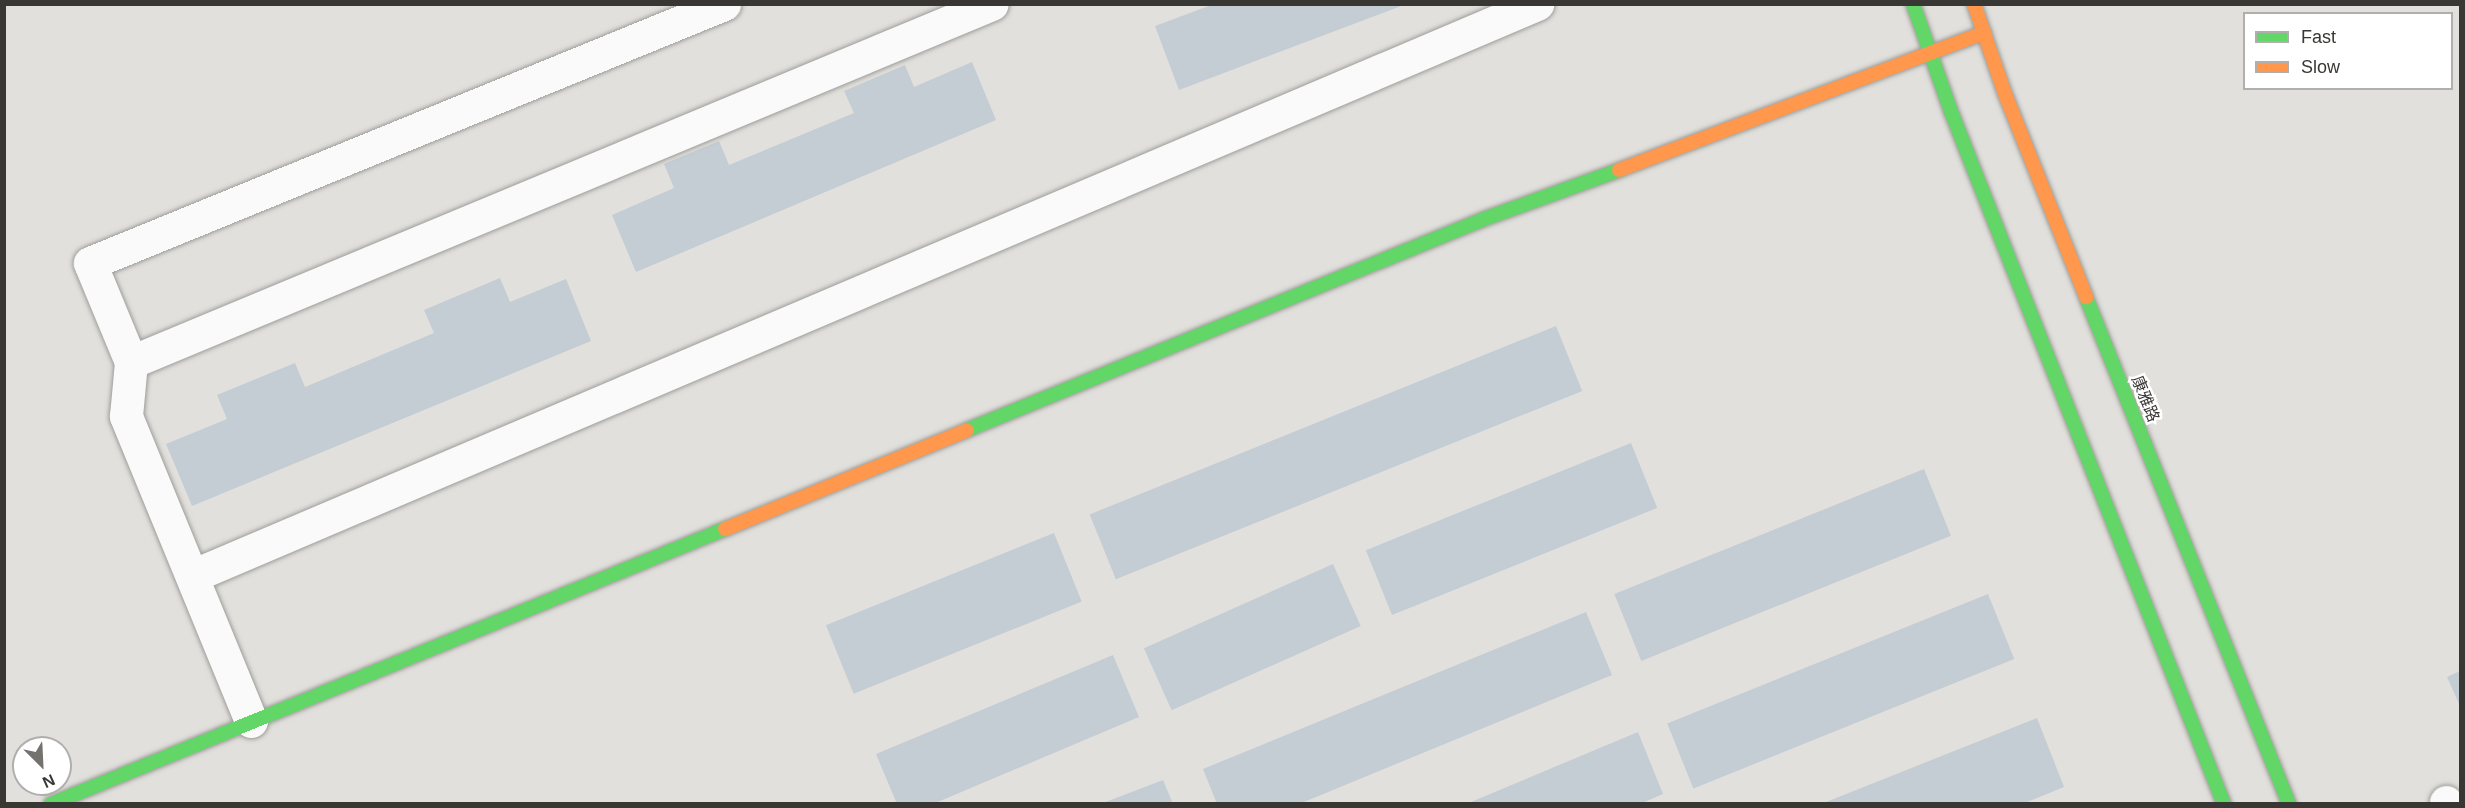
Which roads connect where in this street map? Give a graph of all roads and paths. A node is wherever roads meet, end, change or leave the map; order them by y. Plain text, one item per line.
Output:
1 (724, 4) edge
2 (992, 4) edge
3 (1537, 4) edge
4 (1913, 4) edge
5 (1974, 4) edge
6 (1984, 33) junction
7 (1931, 56) junction
8 (131, 362) junction
9 (192, 576) junction
10 (251, 722) junction
11 (51, 804) edge
12 (2224, 804) edge
13 (2289, 804) edge

1 - 8 street
2 - 8 street
3 - 9 street
4 - 7 street
5 - 6 street, 康雅路
6 - 7 street
6 - 13 street, 康雅路
7 - 10 street
7 - 12 street
8 - 9 street
9 - 10 street
10 - 11 street

